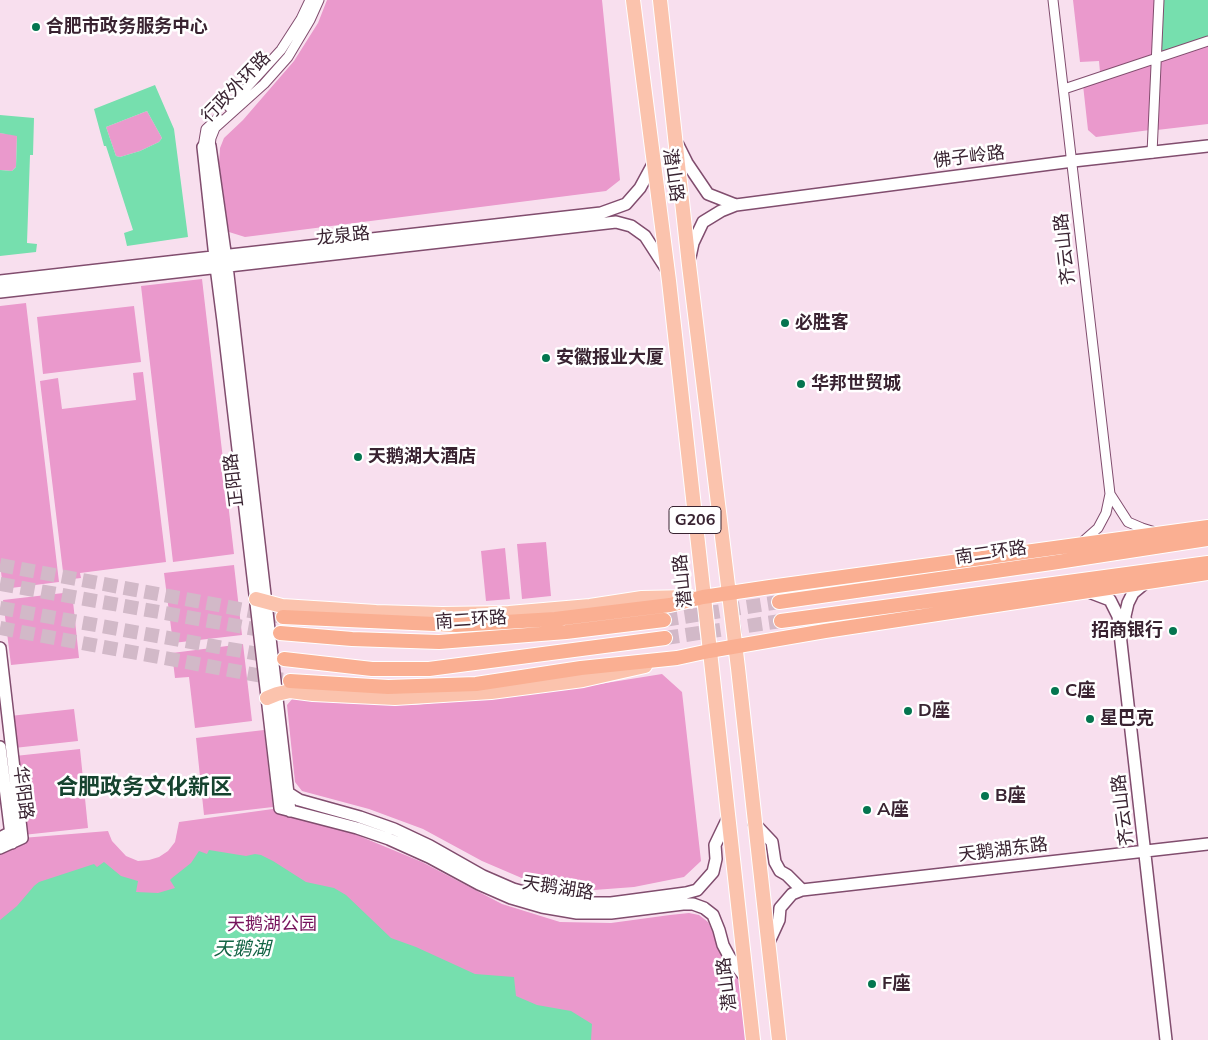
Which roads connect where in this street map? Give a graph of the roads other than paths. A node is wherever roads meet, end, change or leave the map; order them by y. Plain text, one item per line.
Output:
1 (310, 0) edge
2 (319, 0) edge
3 (632, 0) edge
4 (660, 0) edge
5 (1053, 0) edge
6 (1159, 0) edge
7 (1208, 41) edge
8 (1157, 58) junction
9 (1064, 89) junction
10 (676, 140) junction
11 (207, 146) junction
12 (1208, 146) edge
13 (1152, 152) junction
14 (1072, 161) junction
15 (653, 164) junction
16 (736, 205) junction
17 (221, 261) junction
18 (689, 265) junction
19 (668, 270) junction
20 (0, 281) edge
21 (0, 292) edge
22 (1110, 494) junction
23 (1208, 527) edge
24 (1162, 534) junction
25 (1208, 539) edge
26 (1080, 545) junction
27 (1208, 563) edge
28 (1208, 573) edge
29 (1145, 583) junction
30 (1089, 592) junction
31 (729, 593) junction
32 (703, 597) junction
33 (261, 601) junction
34 (779, 602) tunnel mouth
35 (283, 617) tunnel mouth
36 (315, 619) junction
37 (664, 620) tunnel mouth
38 (781, 621) tunnel mouth
39 (280, 633) tunnel mouth
40 (664, 638) tunnel mouth
41 (466, 640) junction
42 (735, 646) junction
43 (0, 648) edge
44 (710, 651) junction
45 (677, 658) junction
46 (284, 659) tunnel mouth
47 (372, 669) junction
48 (272, 696) junction
49 (0, 747) edge
50 (278, 786) junction
51 (289, 794) junction
52 (285, 809) junction
53 (727, 820) junction
54 (754, 823) junction
55 (16, 835) junction
56 (0, 838) edge
57 (1208, 844) edge
58 (0, 848) edge
59 (1148, 851) junction
60 (802, 890) junction
61 (768, 944) junction
62 (745, 977) junction
63 (753, 1040) edge
64 (779, 1040) edge
65 (1166, 1040) edge
66 (1173, 1040) edge

1 - 11 street, 行政外环路
2 - 11 street, 行政外环路
3 - 15 main road, 潜山路 / G206
4 - 10 main road, 潜山路 / G206
5 - 9 street, 齐云山路
6 - 8 street
7 - 8 street
8 - 9 street
8 - 13 street
9 - 14 street, 齐云山路
10 - 16 street
10 - 18 main road, 潜山路 / G206
11 - 17 street, 正阳路
12 - 13 street, 佛子岭路
13 - 14 street, 佛子岭路
14 - 16 street, 佛子岭路
14 - 22 street, 齐云山路
15 - 17 street, 龙泉路
15 - 19 main road, 潜山路 / G206
16 - 18 street
17 - 19 street, 龙泉路
17 - 20 street, 龙泉路
17 - 21 street, 龙泉路
17 - 33 street, 正阳路
18 - 31 main road, 潜山路 / G206
19 - 32 main road, 潜山路 / G206
22 - 24 street
22 - 26 street
23 - 24 highway
24 - 26 highway
25 - 34 highway, 南二环路
26 - 31 highway
27 - 38 highway
28 - 29 highway
29 - 30 highway
29 - 59 street
30 - 42 highway
30 - 59 street, 齐云山路
31 - 32 highway
31 - 42 main road, 潜山路 / G206
32 - 33 main road
32 - 36 highway
32 - 44 main road, 潜山路 / G206
33 - 48 street, 正阳路
35 - 36 highway
36 - 41 highway
37 - 41 highway, 南二环路
39 - 41 highway, 南二环路
40 - 47 highway
42 - 44 highway
42 - 54 main road, 潜山路 / G206
43 - 55 street, 华阳路
44 - 45 highway
44 - 53 main road, 潜山路 / G206
45 - 47 highway
45 - 48 main road
46 - 47 highway
48 - 50 street, 正阳路
48 - 51 street, 正阳路
49 - 55 street, 华阳路
50 - 51 street, 天鹅湖路
50 - 52 street, 正阳路
51 - 52 street, 正阳路
51 - 53 street, 天鹅湖路
52 - 62 street, 天鹅湖路
53 - 62 main road, 潜山路 / G206
54 - 60 street
54 - 61 main road, 潜山路 / G206
55 - 56 street
55 - 58 street
57 - 59 street, 天鹅湖东路
59 - 60 street, 天鹅湖东路
59 - 65 street, 齐云山路
59 - 66 street
60 - 61 street
61 - 64 main road, 潜山路 / G206
62 - 63 main road, 潜山路 / G206

